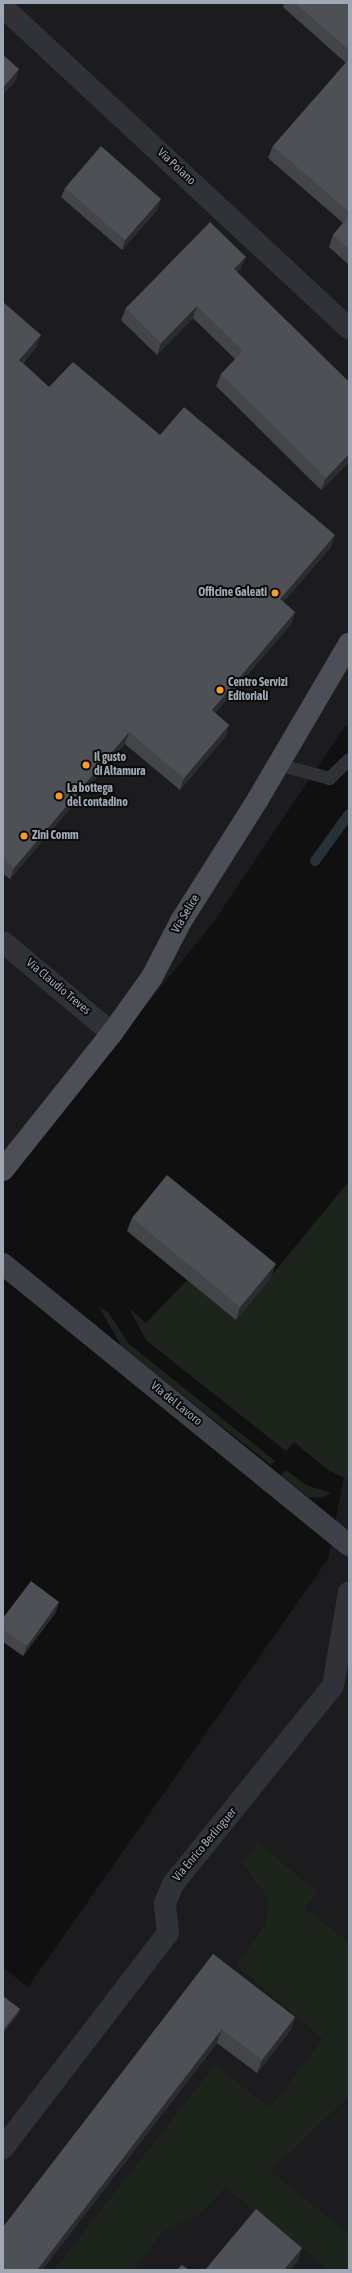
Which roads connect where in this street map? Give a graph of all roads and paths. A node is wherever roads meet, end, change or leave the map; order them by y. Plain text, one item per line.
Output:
1 (3, 7) edge
2 (349, 328) edge
3 (349, 644) edge
4 (349, 759) edge
5 (278, 764) junction
6 (3, 942) edge
7 (112, 1033) junction
8 (3, 1170) edge
9 (3, 1264) edge
10 (349, 1545) edge
11 (349, 1592) edge
12 (3, 2148) edge

1 - 2 street, Via Poiano
3 - 5 main road, Via Selice
4 - 5 lane
5 - 7 main road, Via Selice
6 - 7 street, Via Claudio Treves
7 - 8 main road, Via Selice
9 - 10 main road, Via del Lavoro
11 - 12 street, Via Enrico Berlinguer

